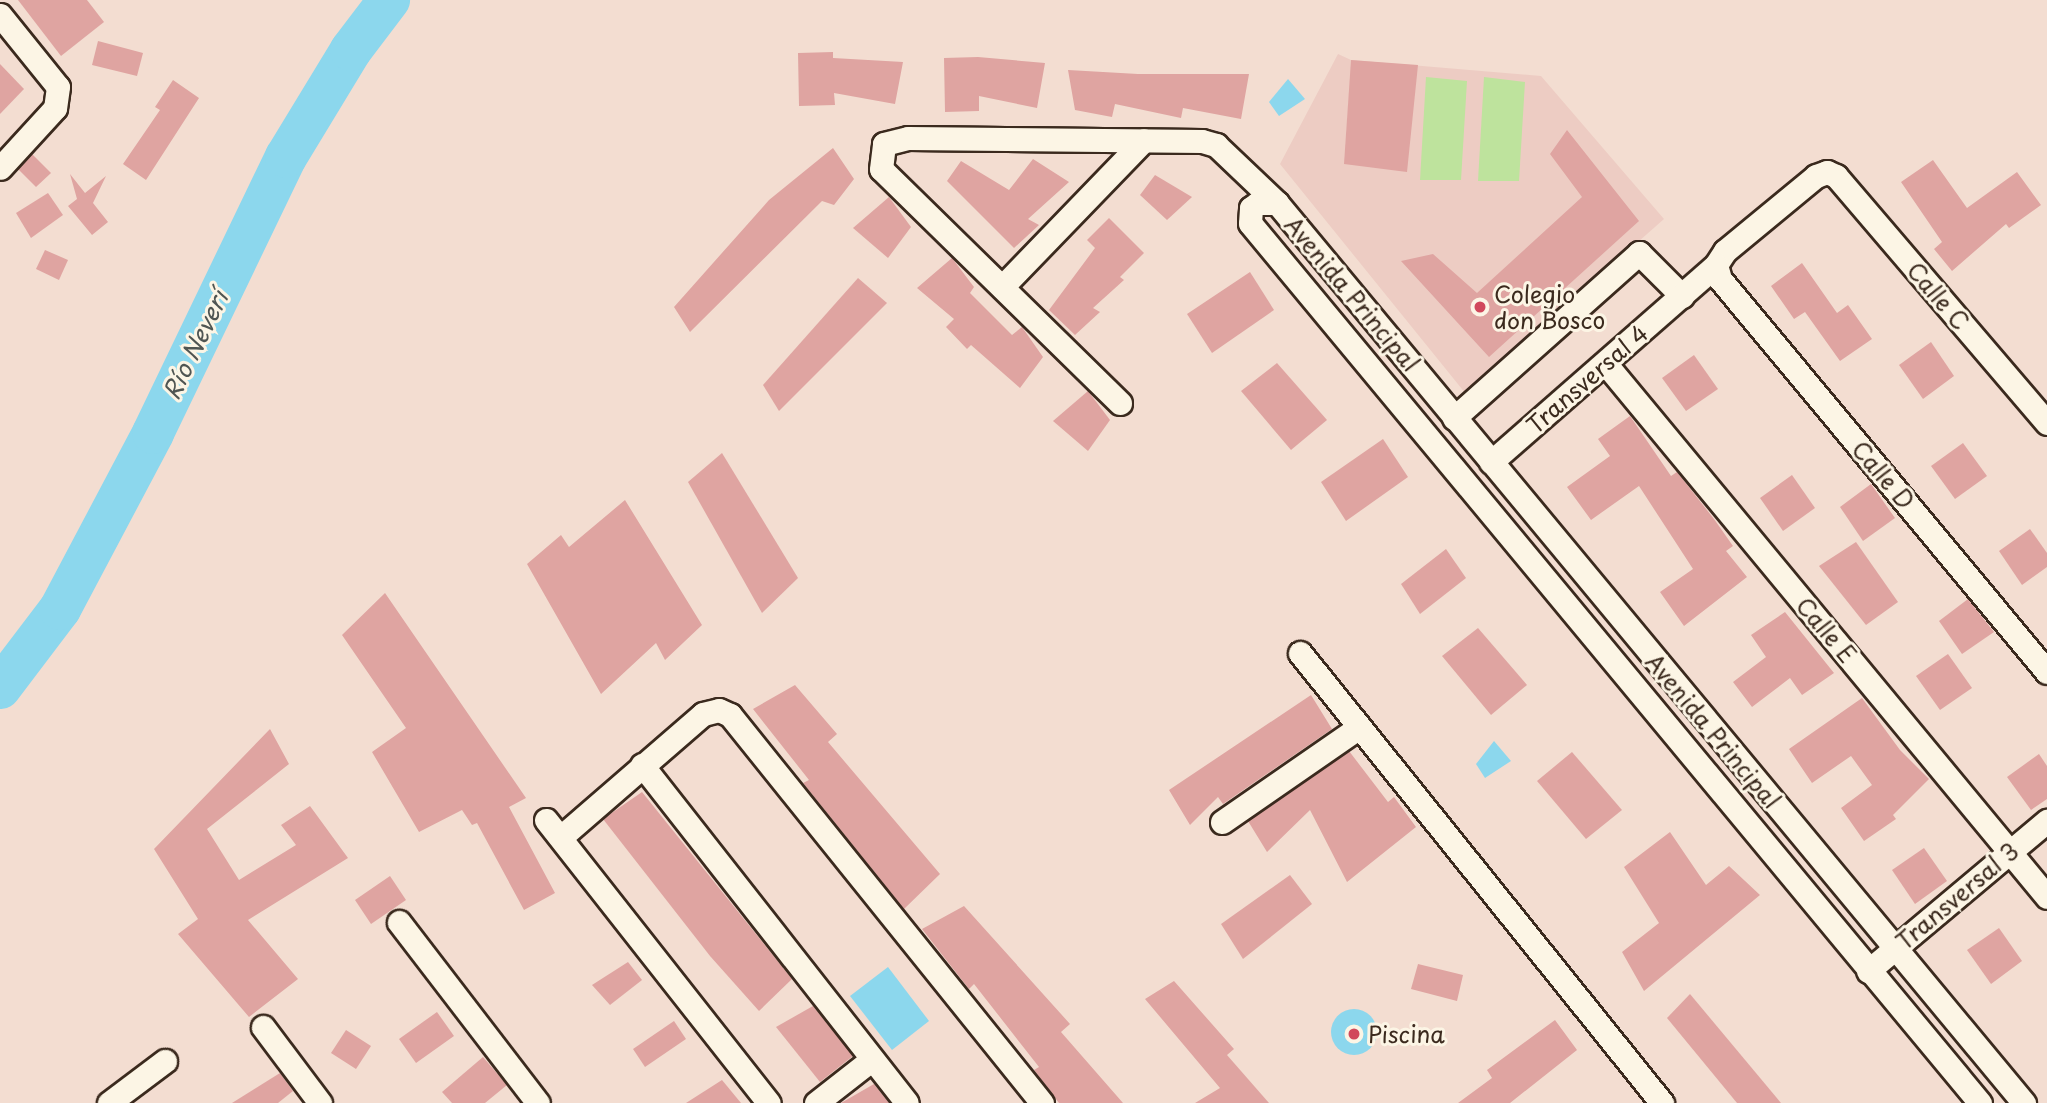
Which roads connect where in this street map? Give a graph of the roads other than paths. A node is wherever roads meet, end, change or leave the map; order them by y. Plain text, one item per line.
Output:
1 (0, 15) edge
2 (1144, 140) junction
3 (0, 168) edge
4 (1827, 172) joint
5 (1277, 203) junction
6 (1718, 272) junction
7 (1002, 286) junction
8 (1682, 296) junction
9 (1605, 363) junction
10 (1121, 402) dead end
11 (1454, 418) junction
12 (2047, 423) edge
13 (1491, 462) junction
14 (1300, 653) dead end
15 (2047, 672) edge
16 (1359, 727) junction
17 (642, 765) junction
18 (2047, 821) edge
19 (1222, 822) dead end
20 (2010, 852) junction
21 (2047, 897) edge
22 (399, 922) dead end
23 (1894, 949) junction
24 (1868, 971) junction
25 (263, 1027) dead end
26 (166, 1060) dead end
27 (871, 1060) junction
28 (762, 1101) edge
29 (110, 1103) edge
30 (320, 1103) edge
31 (538, 1103) edge
32 (816, 1103) edge
33 (906, 1103) edge
34 (1042, 1103) edge
35 (1662, 1103) edge
36 (1980, 1103) edge
37 (2024, 1103) edge

1 - 3 street
2 - 5 street
2 - 7 street
2 - 7 street
4 - 6 street, Transversal 4
4 - 12 street, Calle C
5 - 11 street, Avenida Principal
5 - 24 street, Avenida Principal
6 - 8 street, Transversal 4
6 - 15 street, Calle D
7 - 10 street
8 - 9 street, Transversal 4
8 - 11 street
9 - 13 street, Transversal 4
9 - 20 street, Calle E
11 - 13 street, Avenida Principal
13 - 23 street, Avenida Principal
14 - 16 street
16 - 19 street
16 - 35 street
17 - 27 street
17 - 28 street
17 - 34 street
18 - 20 street, Transversal 3
20 - 21 street, Calle E
20 - 23 street, Transversal 3
22 - 31 street
23 - 24 street, Transversal 3
23 - 37 street, Avenida Principal
24 - 36 street, Avenida Principal
25 - 30 street
26 - 29 street
27 - 32 street
27 - 33 street

